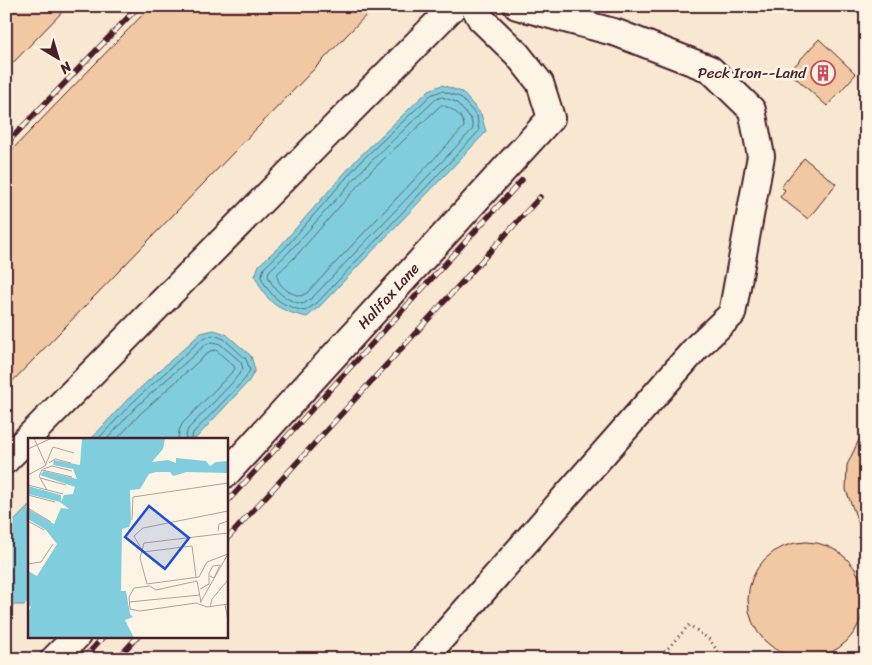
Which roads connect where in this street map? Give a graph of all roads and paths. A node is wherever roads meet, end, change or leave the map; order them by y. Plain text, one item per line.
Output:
1 (454, 6) edge
2 (474, 6) edge
3 (517, 6) edge
4 (6, 460) edge
5 (228, 472) edge
6 (74, 638) edge
7 (54, 659) edge
8 (423, 659) edge
9 (658, 659) edge
10 (723, 659) edge

1 - 4 street
2 - 5 street, Halifax Lane
3 - 8 street
6 - 7 street
9 - 10 path

